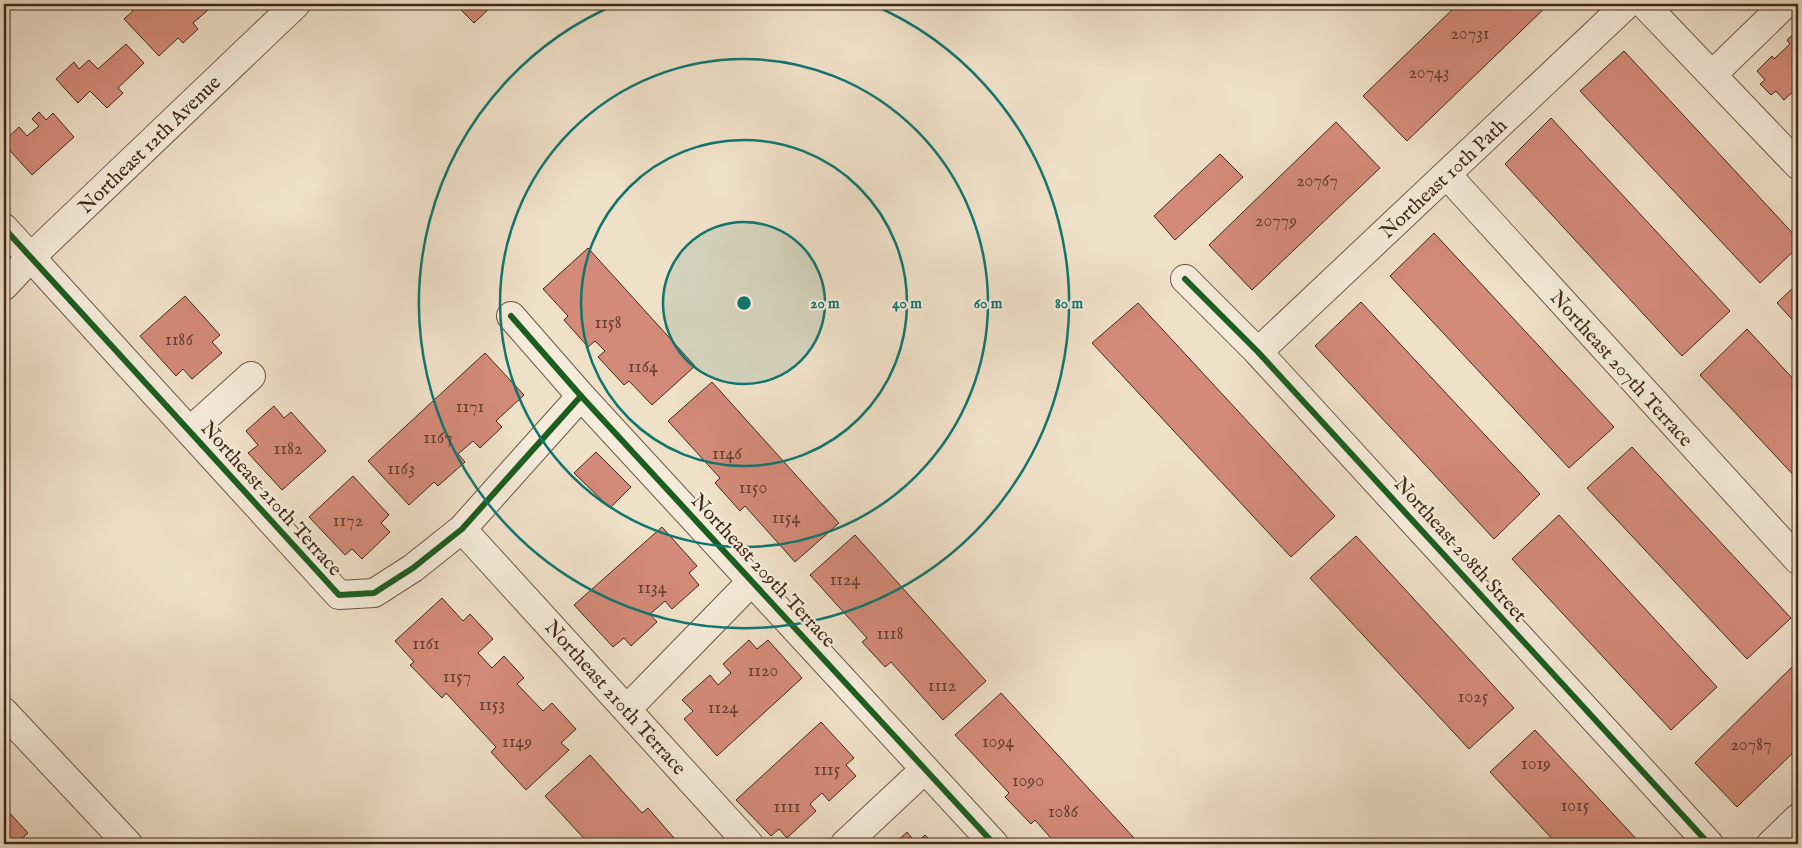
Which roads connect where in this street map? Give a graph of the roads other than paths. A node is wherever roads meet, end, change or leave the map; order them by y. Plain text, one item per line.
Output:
1 (296, 4) edge
2 (1627, 4) edge
3 (1644, 4) edge
4 (1786, 4) edge
5 (1713, 74) junction
6 (1798, 166) edge
7 (1447, 175) junction
8 (4, 228) edge
9 (31, 258) junction
10 (1185, 279) dead end
11 (4, 286) edge
12 (511, 316) dead end
13 (1258, 352) junction
14 (250, 376) dead end
15 (581, 396) junction
16 (190, 431) junction
17 (462, 528) junction
18 (1798, 560) edge
19 (752, 581) junction
20 (627, 708) junction
21 (4, 712) edge
22 (924, 770) junction
23 (1798, 818) edge
24 (128, 844) edge
25 (749, 844) edge
26 (845, 844) edge
27 (994, 844) edge
28 (1709, 844) edge
29 (1771, 844) edge

1 - 9 street, Northeast 12th Avenue
2 - 7 street, Northeast 10th Path
3 - 5 street
4 - 5 street
5 - 6 street
7 - 13 street, Northeast 10th Path
7 - 18 street, Northeast 207th Terrace
8 - 9 street, Northeast 210th Terrace
9 - 11 street, Northeast 12th Avenue
9 - 16 street, Northeast 210th Terrace
10 - 13 street, Northeast 208th Street
12 - 15 street, Northeast 209th Terrace
13 - 28 street, Northeast 208th Street
14 - 16 street, Northeast 210th Terrace
15 - 17 street, Northeast 210th Terrace
15 - 19 street, Northeast 209th Terrace
16 - 17 street, Northeast 210th Terrace
17 - 20 street, Northeast 210th Terrace
19 - 20 street
19 - 22 street, Northeast 209th Terrace
20 - 25 street, Northeast 210th Terrace
21 - 24 street
22 - 26 street
22 - 27 street, Northeast 209th Terrace
23 - 29 street

